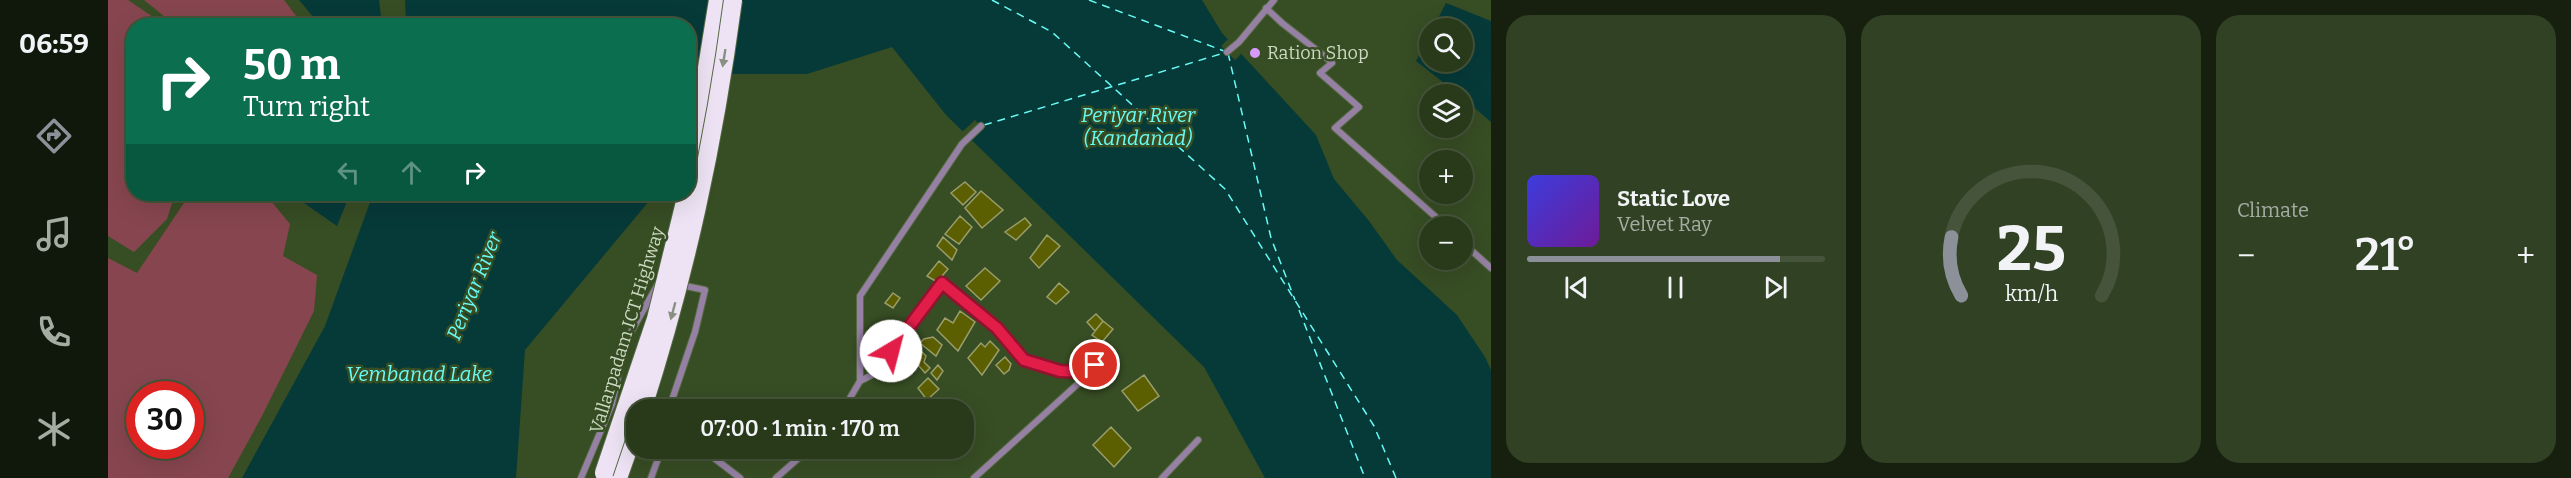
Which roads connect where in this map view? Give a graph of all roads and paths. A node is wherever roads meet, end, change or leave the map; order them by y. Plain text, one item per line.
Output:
1 (718, 0) edge
2 (732, 0) edge
3 (1274, 0) edge
4 (1266, 8) junction
5 (1227, 52) dead end
6 (981, 126) dead end
7 (696, 136) edge
8 (685, 201) edge
9 (1434, 216) edge
10 (1473, 252) edge
11 (1491, 268) edge
12 (1094, 344) dead end
13 (1088, 372) junction
14 (860, 381) junction
15 (617, 383) junction
16 (645, 399) edge
17 (648, 399) edge
18 (672, 399) edge
19 (849, 399) edge
20 (1198, 440) dead end
21 (626, 455) edge
22 (658, 459) edge
23 (715, 459) edge
24 (798, 459) edge
25 (581, 478) edge
26 (602, 478) edge
27 (618, 478) edge
28 (651, 478) edge
29 (740, 478) edge
30 (776, 478) edge
31 (974, 478) edge
32 (1162, 478) edge

1 - 7 highway
2 -> 16 highway, Vallarpadam ICT Highway, bridge
3 - 4 street
4 - 5 street
4 - 9 street
6 - 14 street
8 - 26 highway, Vallarpadam ICT Highway, bridge
10 - 11 street
12 - 13 street
13 - 14 street
13 - 31 street
14 - 19 street
15 - 17 street
15 - 18 street
15 - 25 street
20 - 32 street
21 - 27 highway, Vallarpadam ICT Highway
22 - 28 street
23 - 29 street
24 - 30 street

